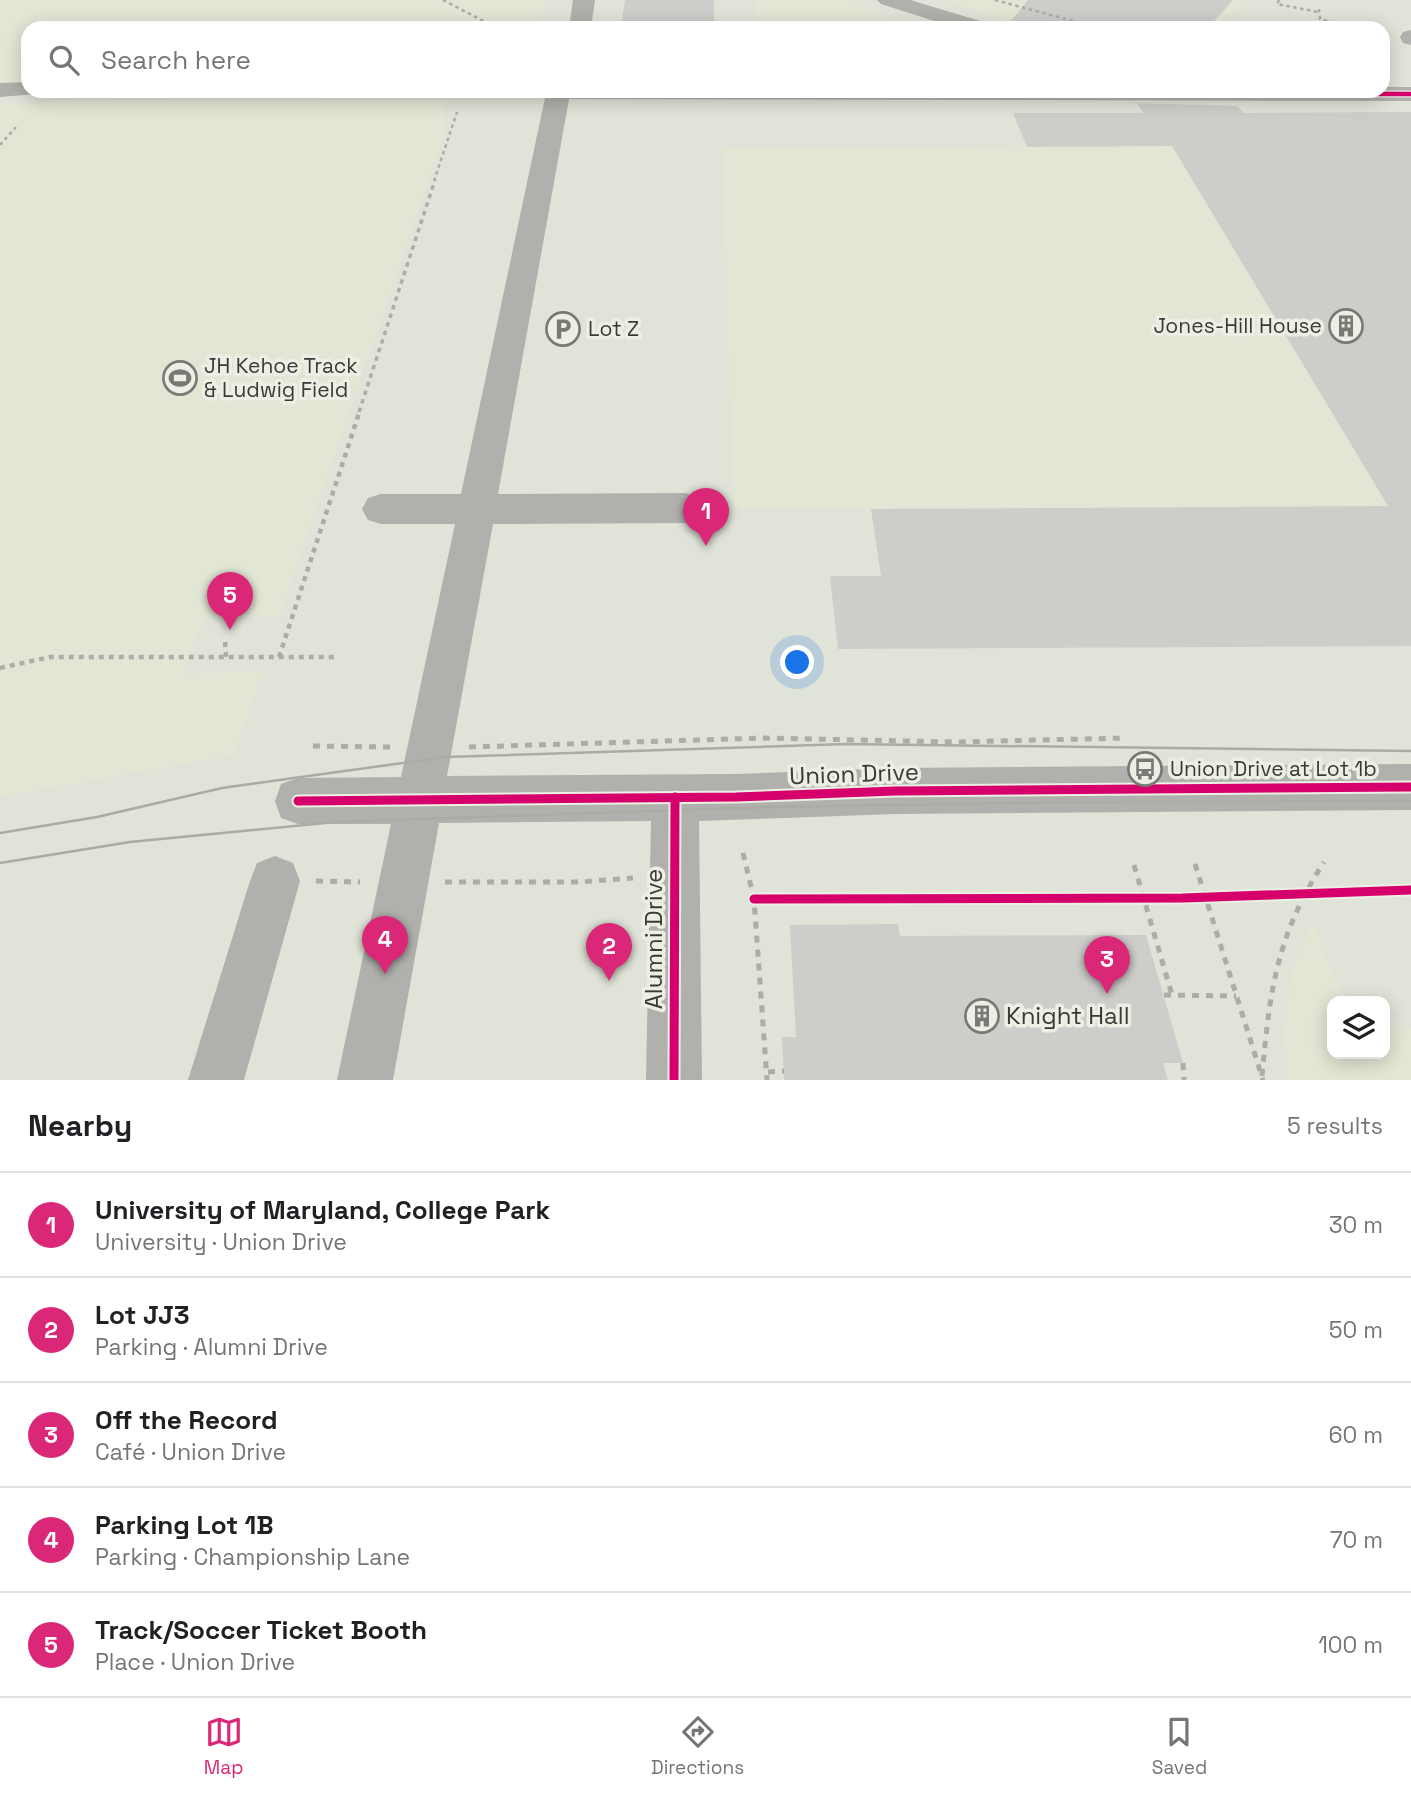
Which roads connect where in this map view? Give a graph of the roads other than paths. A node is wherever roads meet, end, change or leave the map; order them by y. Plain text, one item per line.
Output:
1 (584, 0) edge
2 (888, 0) edge
3 (581, 21) edge
4 (956, 21) edge
5 (21, 89) edge
6 (0, 90) edge
7 (1390, 94) edge
8 (1411, 94) edge
9 (557, 98) edge
10 (685, 508) dead end
11 (381, 509) dead end
12 (479, 509) junction
13 (1411, 787) edge
14 (675, 797) junction
15 (421, 800) junction
16 (298, 801) dead end
17 (275, 881) road end
18 (216, 1080) edge
19 (365, 1080) edge
20 (674, 1080) edge

1 - 3 street
2 - 4 street
5 - 6 street
7 - 8 street
9 - 12 street
10 - 12 street
11 - 12 street
12 - 15 street
13 - 14 street, Union Drive
14 - 15 street, Union Drive
14 - 20 street, Alumni Drive
15 - 16 street, Union Drive
15 - 19 street
17 - 18 street

